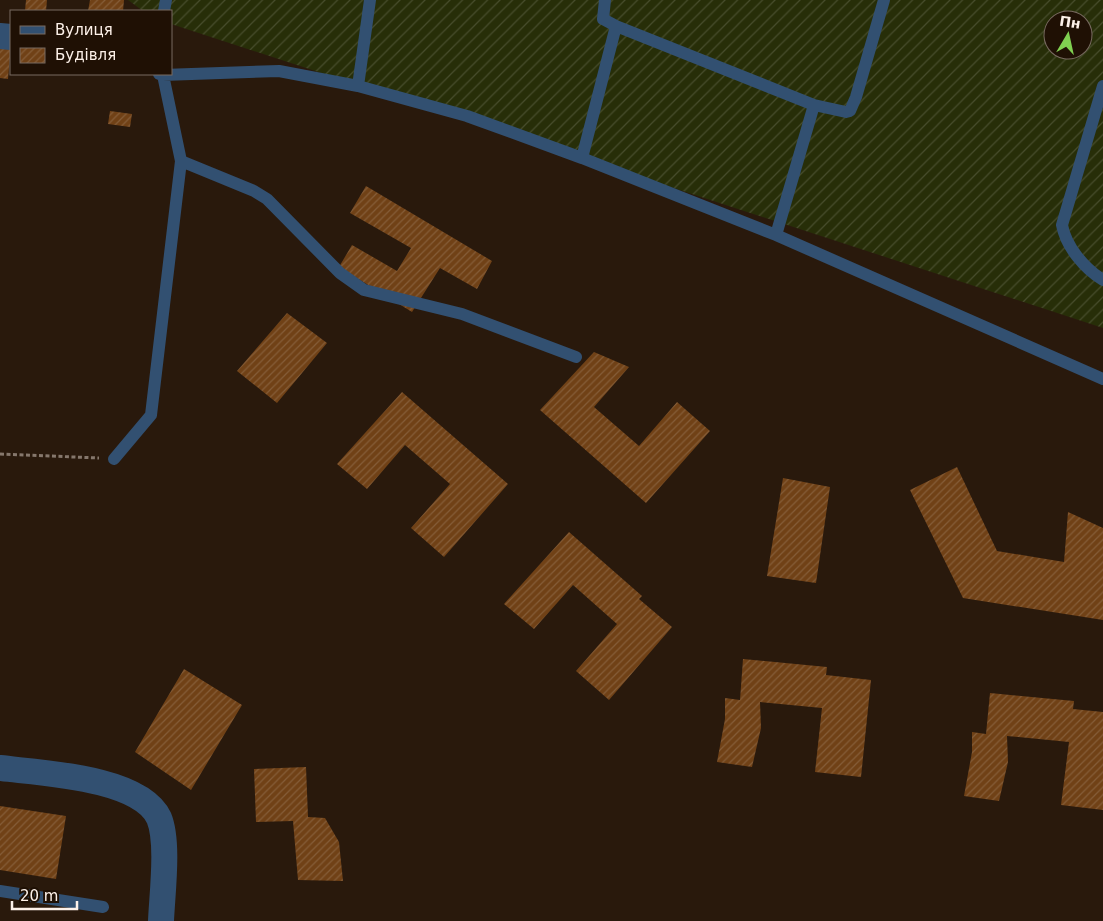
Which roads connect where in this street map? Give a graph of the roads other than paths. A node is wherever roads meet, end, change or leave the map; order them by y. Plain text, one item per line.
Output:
1 (370, 0) edge
2 (605, 0) edge
3 (884, 0) edge
4 (616, 26) junction
5 (172, 74) edge
6 (161, 75) edge
7 (358, 86) junction
8 (1103, 86) edge
9 (814, 105) junction
10 (582, 158) junction
11 (181, 162) junction
12 (776, 234) junction
13 (1103, 280) edge
14 (576, 357) dead end
15 (1103, 379) edge
16 (114, 458) road end
17 (0, 768) edge
18 (0, 890) edge
19 (103, 907) dead end
20 (160, 921) edge

1 - 7 lane
2 - 4 lane
3 - 9 lane
4 - 9 lane
4 - 10 lane
5 - 7 lane
6 - 11 lane
7 - 10 lane
8 - 13 lane
9 - 12 lane
10 - 12 lane
11 - 14 lane
11 - 16 lane
12 - 15 lane
17 - 20 street
18 - 19 lane

